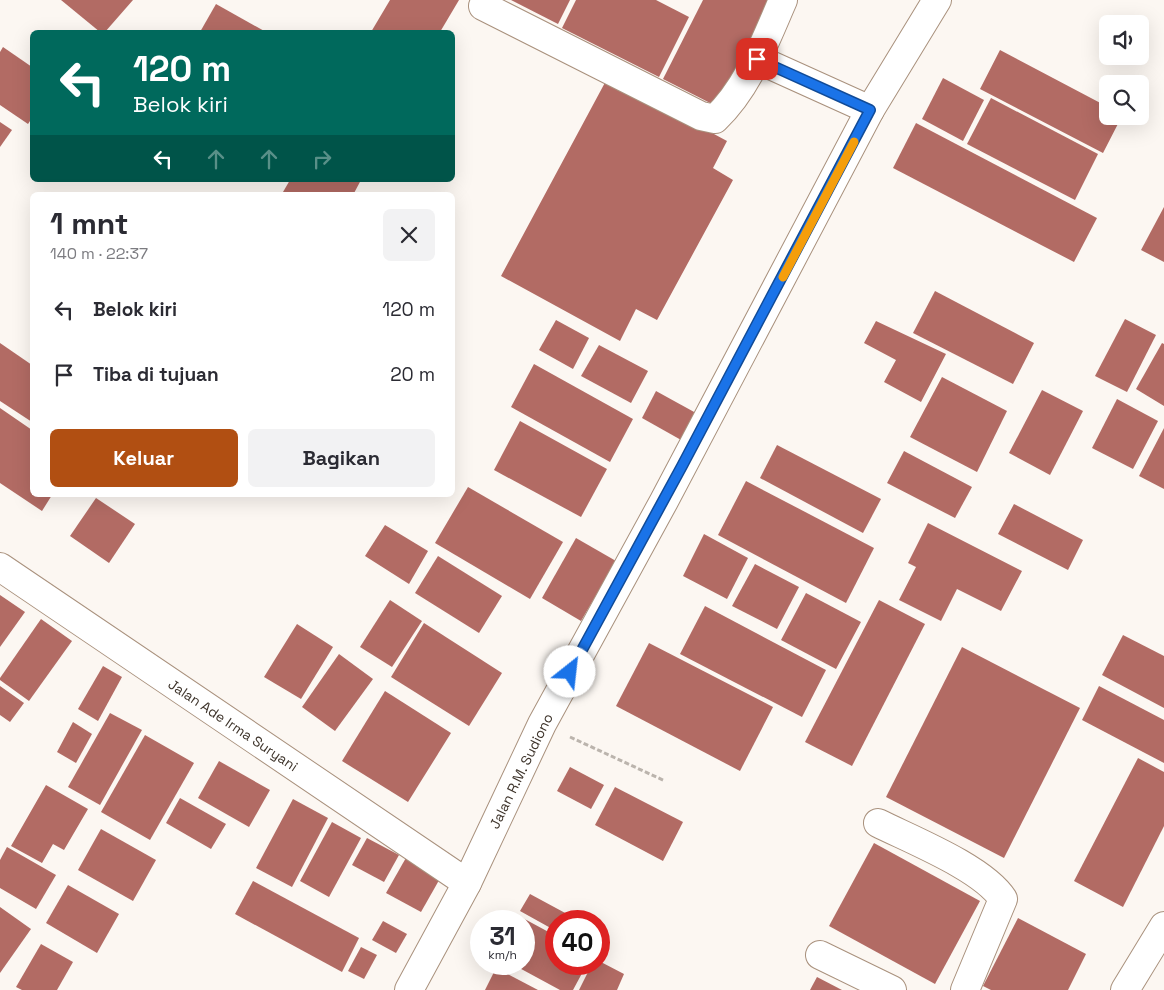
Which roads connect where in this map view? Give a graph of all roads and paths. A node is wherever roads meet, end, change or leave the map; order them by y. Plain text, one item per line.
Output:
1 (783, 0) edge
2 (937, 0) edge
3 (483, 6) dead end
4 (757, 59) junction
5 (870, 110) junction
6 (0, 567) edge
7 (542, 724) junction
8 (665, 780) dead end
9 (878, 823) dead end
10 (466, 883) junction
11 (1164, 926) edge
12 (820, 955) dead end
13 (410, 990) edge
14 (892, 990) edge
15 (965, 990) edge
16 (1125, 990) edge

1 - 4 street
2 - 5 street, Jalan R.M. Sudiono
3 - 4 street
4 - 5 street
5 - 7 street, Jalan R.M. Sudiono
6 - 10 street, Jalan Ade Irma Suryani
7 - 8 path
7 - 10 street, Jalan R.M. Sudiono
9 - 15 street
10 - 13 street, Jalan R.M. Sudiono
11 - 16 street
12 - 14 street

